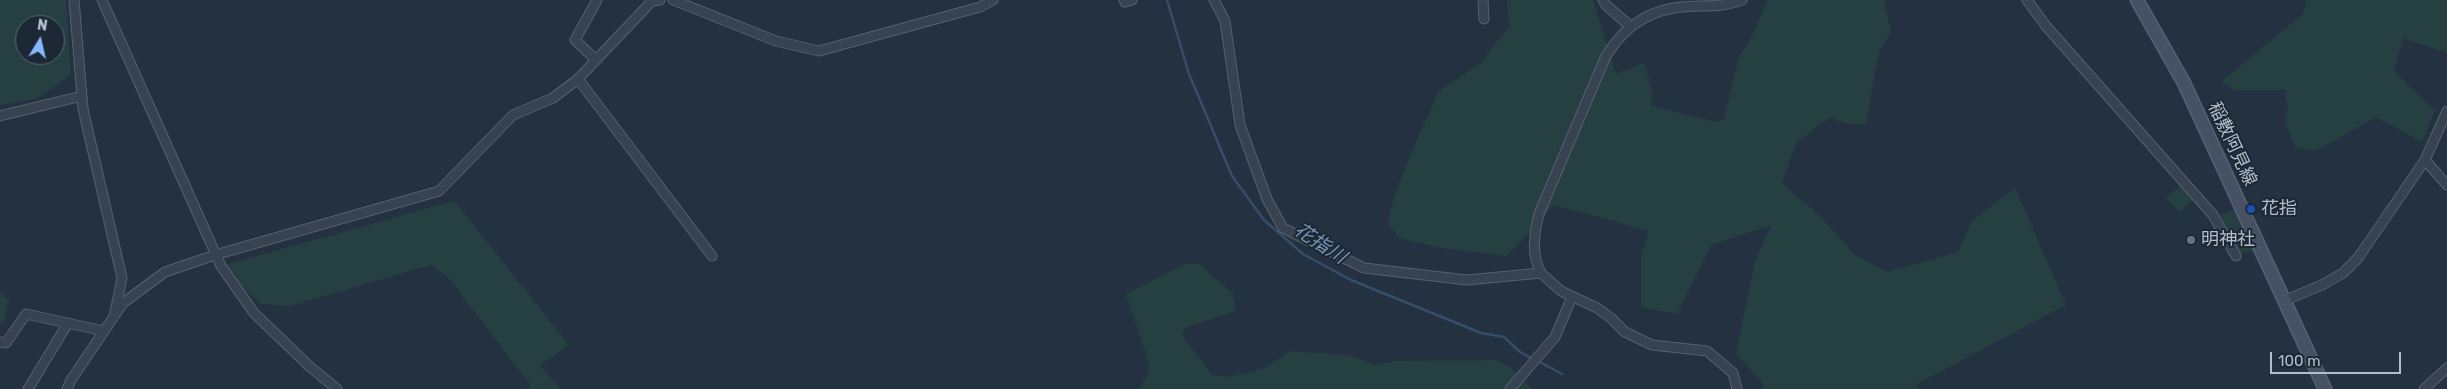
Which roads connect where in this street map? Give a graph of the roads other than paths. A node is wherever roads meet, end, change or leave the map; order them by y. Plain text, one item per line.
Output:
1 (74, 0) edge
2 (102, 0) edge
3 (660, 0) edge
4 (673, 0) edge
5 (993, 0) edge
6 (1124, 0) edge
7 (1132, 0) edge
8 (1214, 0) edge
9 (1482, 0) edge
10 (1603, 0) edge
11 (1742, 0) edge
12 (2027, 0) edge
13 (2137, 0) edge
14 (596, 1) edge
15 (1484, 19) dead end
16 (1631, 27) junction
17 (595, 60) junction
18 (578, 78) junction
19 (82, 96) junction
20 (2447, 110) edge
21 (0, 116) edge
22 (2425, 160) junction
23 (2447, 185) edge
24 (215, 255) junction
25 (712, 256) dead end
26 (2236, 256) dead end
27 (1541, 273) junction
28 (1572, 297) junction
29 (2286, 300) junction
30 (114, 317) junction
31 (68, 323) junction
32 (104, 331) junction
33 (0, 342) edge
34 (2447, 368) edge
35 (28, 389) edge
36 (67, 389) edge
37 (337, 389) edge
38 (1510, 389) edge
39 (1737, 389) edge
40 (2325, 389) edge
41 (2424, 389) edge

1 - 19 street
2 - 24 street
3 - 17 street
4 - 5 street
6 - 7 street
8 - 27 street
9 - 15 street
10 - 16 street
11 - 16 street
12 - 26 street
13 - 29 main road, 稲敷阿見線
14 - 17 street
16 - 27 street
17 - 18 street
18 - 24 street
18 - 25 street
19 - 21 street
19 - 30 street
20 - 22 street
22 - 23 street
22 - 29 street
24 - 30 street
24 - 37 street
27 - 28 street
28 - 38 street
28 - 39 street
29 - 40 main road, 稲敷阿見線
30 - 32 street
31 - 32 street
31 - 33 street
31 - 35 street
32 - 36 street
34 - 41 street

